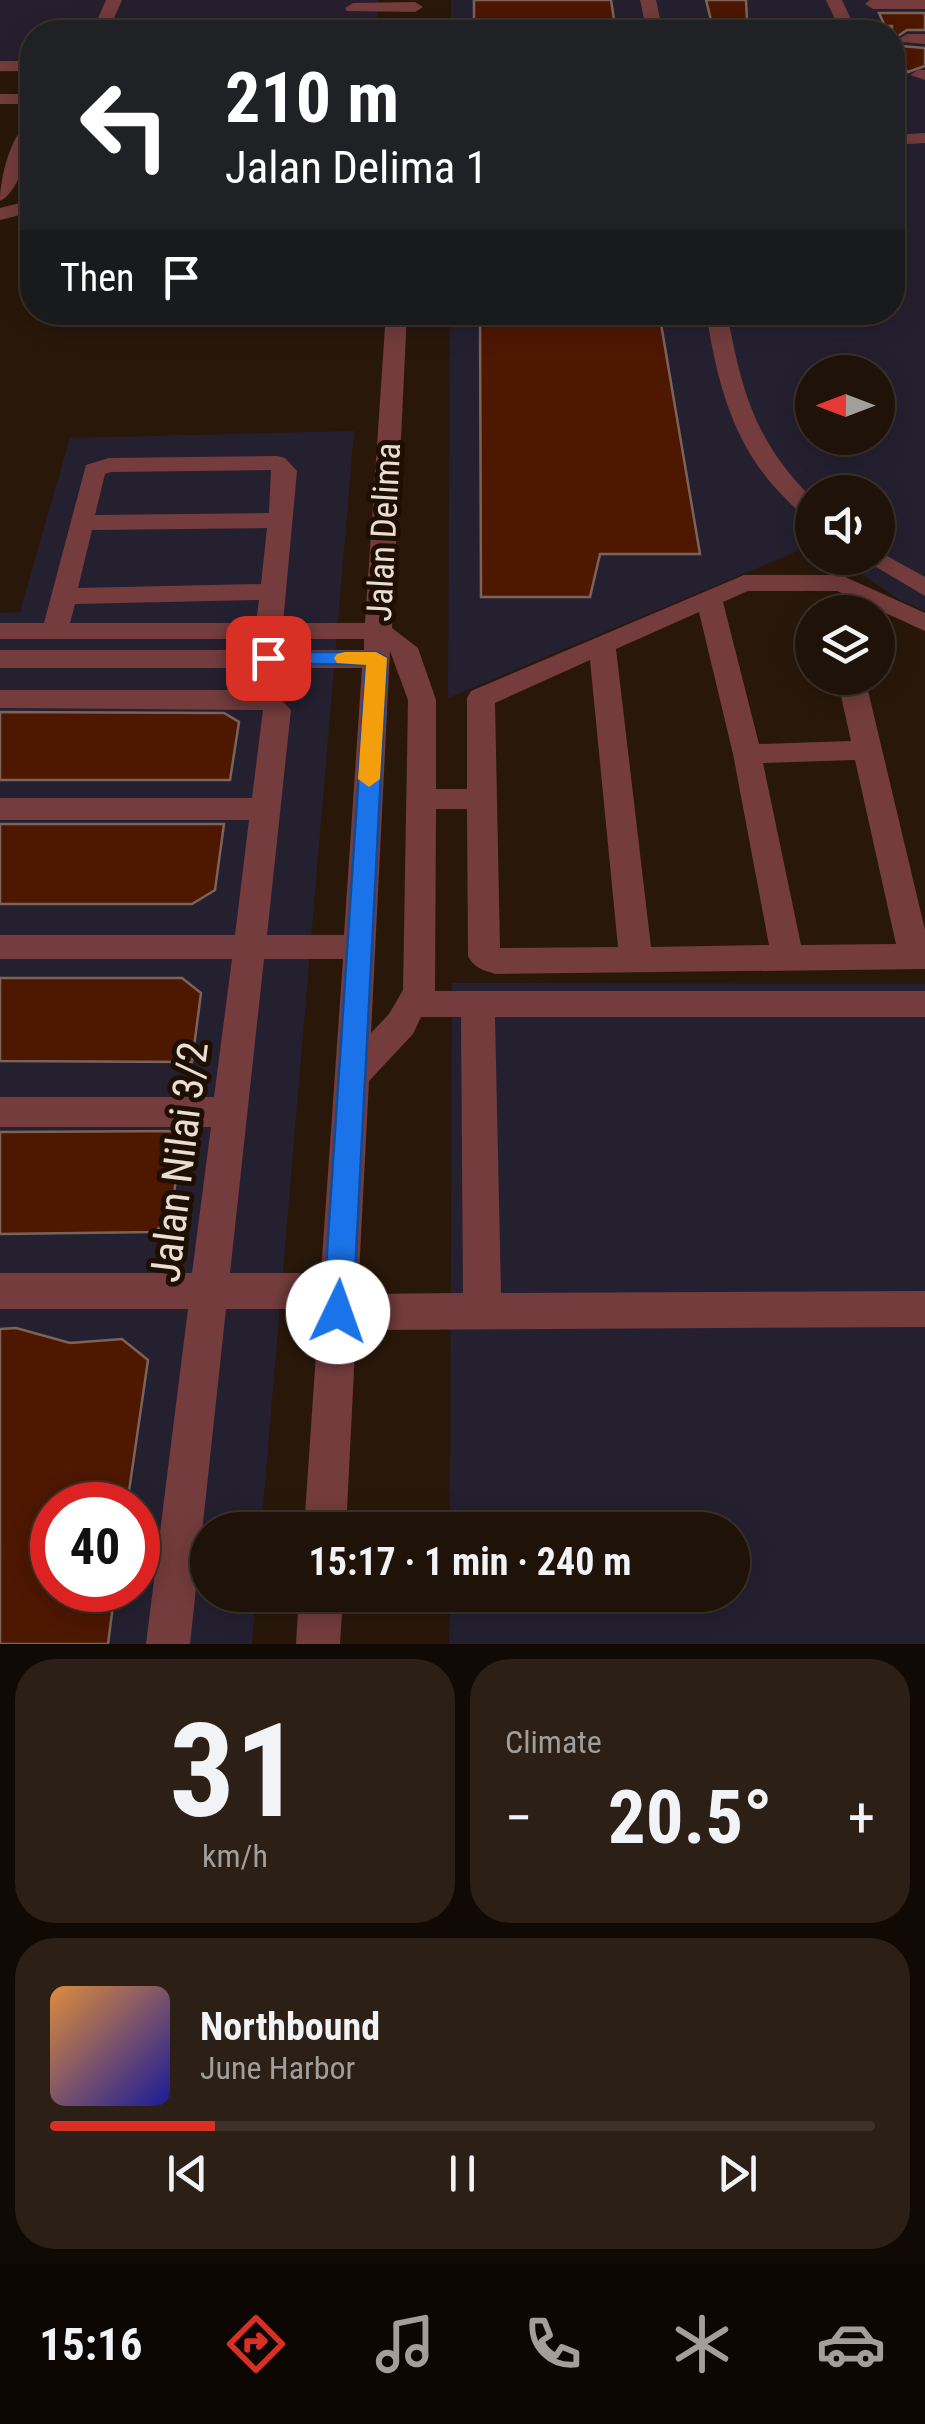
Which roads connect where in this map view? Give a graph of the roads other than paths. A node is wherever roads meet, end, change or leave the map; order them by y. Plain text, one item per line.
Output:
1 (873, 4) dead end
2 (925, 4) edge
3 (352, 9) edge
4 (414, 9) edge
5 (20, 152) edge
6 (0, 195) edge
7 (396, 325) edge
8 (719, 325) edge
9 (795, 492) edge
10 (281, 520) junction
11 (81, 523) junction
12 (895, 570) edge
13 (925, 588) edge
14 (274, 592) junction
15 (810, 595) edge
16 (836, 595) edge
17 (870, 595) edge
18 (64, 596) junction
19 (709, 598) junction
20 (895, 608) edge
21 (925, 623) edge
22 (0, 631) edge
23 (55, 631) junction
24 (269, 644) junction
25 (377, 644) junction
26 (602, 644) junction
27 (0, 659) edge
28 (854, 695) edge
29 (0, 698) edge
30 (262, 699) junction
31 (868, 750) junction
32 (747, 754) junction
33 (420, 799) junction
34 (480, 799) junction
35 (0, 809) edge
36 (265, 809) junction
37 (0, 947) edge
38 (249, 947) junction
39 (359, 947) junction
40 (920, 956) edge
41 (788, 958) junction
42 (636, 960) junction
43 (413, 1004) junction
44 (925, 1004) edge
45 (478, 1005) junction
46 (352, 1076) junction
47 (0, 1112) edge
48 (230, 1112) junction
49 (0, 1291) edge
50 (209, 1291) junction
51 (338, 1301) junction
52 (925, 1310) edge
53 (482, 1311) junction
54 (326, 1512) edge
55 (320, 1612) edge
56 (168, 1644) edge
57 (318, 1644) edge

1 - 2 street
3 - 4 street
5 - 6 street
7 - 25 street, Jalan Delima
8 - 9 street
10 - 11 street
10 - 11 street
10 - 14 street
11 - 18 street
12 - 13 street
14 - 18 street
14 - 24 street
15 - 19 street
16 - 17 street
18 - 23 street
19 - 26 street
19 - 32 street
20 - 21 street
22 - 23 street
23 - 24 street
24 - 25 street
24 - 27 street
24 - 30 street
25 - 33 street
25 - 39 street, Jalan Delima
26 - 34 street
26 - 42 street
28 - 31 street
29 - 30 street
30 - 36 street, Jalan Nilai 3/2
31 - 32 street
31 - 40 street
32 - 41 street
33 - 34 street
33 - 43 street
34 - 42 street
35 - 36 street
36 - 38 street, Jalan Nilai 3/2
37 - 38 street
38 - 39 street
38 - 48 street, Jalan Nilai 3/2
39 - 46 street, Jalan Delima
40 - 41 street
41 - 42 street
43 - 45 street
43 - 46 street
44 - 45 street
45 - 53 street
46 - 51 street, Jalan Delima
47 - 48 street
48 - 50 street, Jalan Nilai 3/2
49 - 50 street
50 - 51 street
50 - 56 street, Jalan Nilai 3/2
51 - 53 street
51 - 54 street, Jalan Delima
52 - 53 street
55 - 57 street

